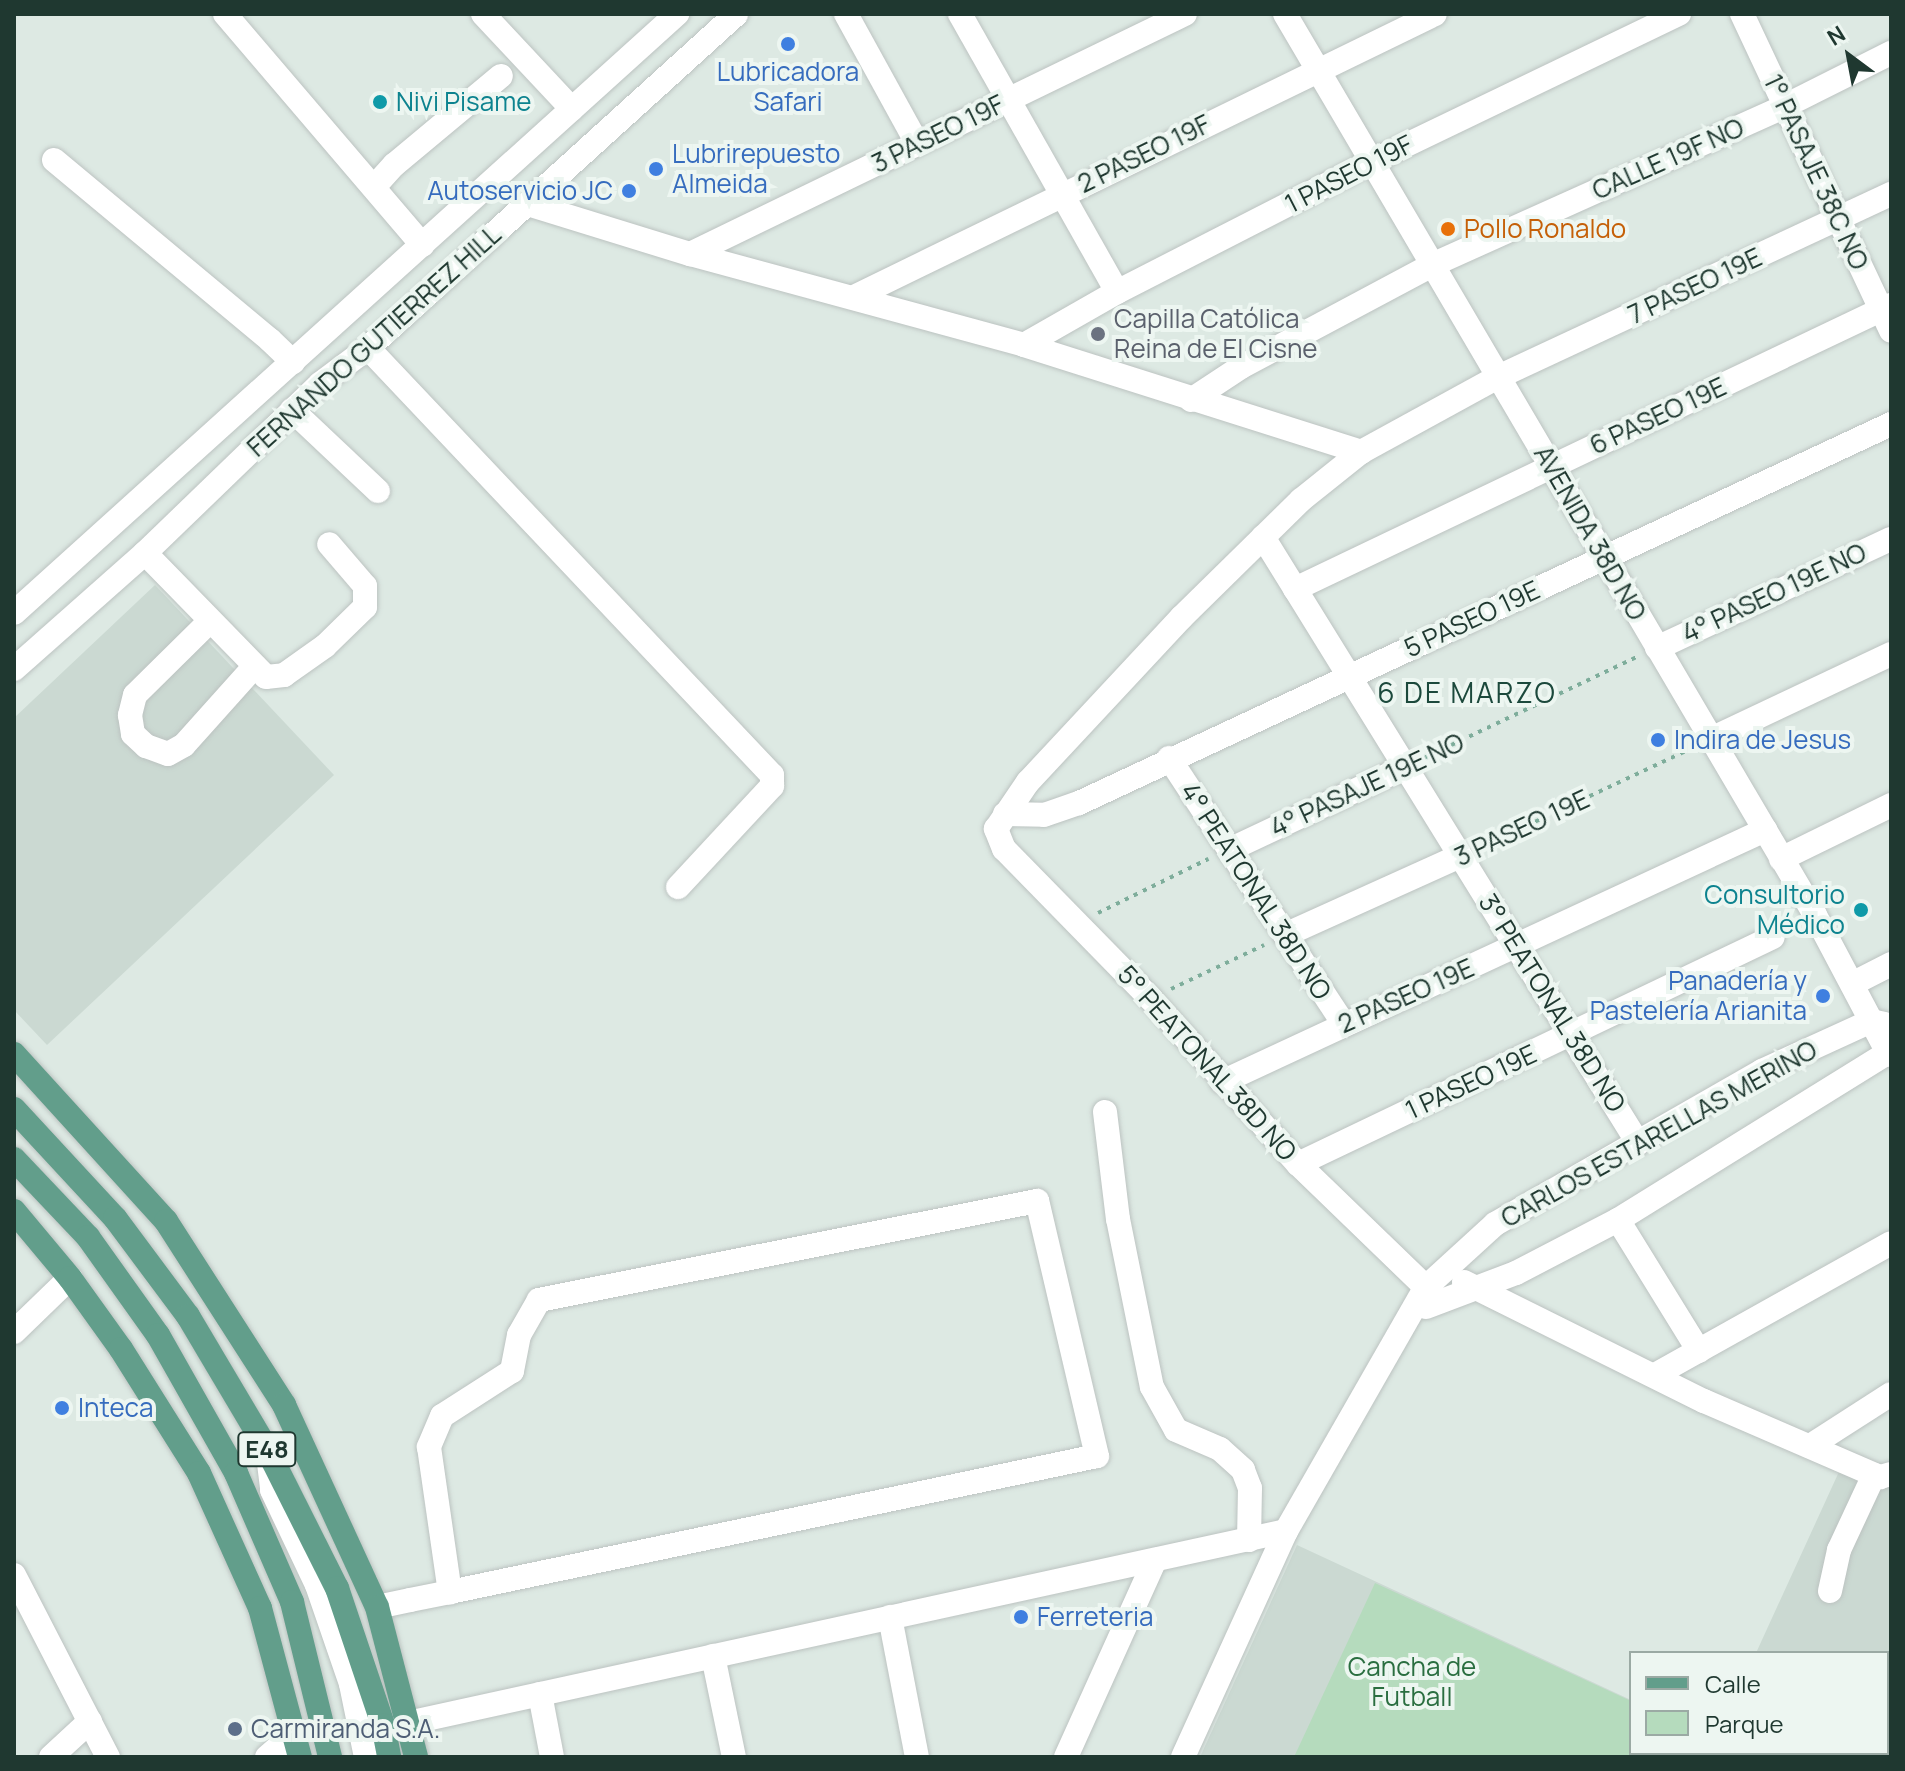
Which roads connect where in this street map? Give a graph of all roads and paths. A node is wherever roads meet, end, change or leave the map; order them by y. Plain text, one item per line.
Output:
1 (225, 14) edge
2 (483, 14) edge
3 (677, 14) edge
4 (736, 14) edge
5 (846, 14) edge
6 (960, 14) edge
7 (1185, 14) edge
8 (1285, 14) edge
9 (1435, 14) edge
10 (1679, 14) edge
11 (1742, 14) edge
12 (1891, 53) edge
13 (1318, 70) junction
14 (501, 76) dead end
15 (1007, 101) junction
16 (1785, 106) junction
17 (572, 109) junction
18 (917, 143) junction
19 (54, 160) dead end
20 (1371, 162) junction
21 (374, 187) junction
22 (1891, 194) edge
23 (1060, 195) junction
24 (528, 204) junction
25 (1839, 220) junction
26 (422, 245) junction
27 (690, 254) junction
28 (1432, 265) junction
29 (1117, 292) junction
30 (854, 297) junction
31 (1888, 315) edge
32 (1024, 345) junction
33 (368, 348) junction
34 (293, 362) junction
35 (1498, 377) junction
36 (1191, 400) junction
37 (292, 410) junction
38 (1891, 424) edge
39 (1361, 452) junction
40 (1551, 466) junction
41 (378, 491) dead end
42 (1263, 537) junction
43 (1891, 539) edge
44 (329, 544) dead end
45 (145, 553) junction
46 (1605, 558) junction
47 (1295, 589) junction
48 (15, 611) edge
49 (210, 621) junction
50 (1657, 648) junction
51 (1891, 654) edge
52 (255, 666) junction
53 (14, 669) edge
54 (1349, 676) junction
55 (1711, 739) junction
56 (1169, 758) junction
57 (1405, 767) junction
58 (1891, 805) edge
59 (1005, 814) junction
60 (1765, 830) junction
61 (1229, 850) junction
62 (1460, 856) junction
63 (1781, 859) junction
64 (678, 887) dead end
65 (1077, 923) junction
66 (1285, 935) junction
67 (1773, 937) dead end
68 (1516, 946) junction
69 (1891, 964) edge
70 (1852, 984) junction
71 (1151, 999) junction
72 (1343, 1023) junction
73 (1881, 1023) edge
74 (1571, 1034) junction
75 (1890, 1053) edge
76 (14, 1054) edge
77 (1222, 1082) junction
78 (14, 1109) edge
79 (1105, 1112) dead end
80 (1638, 1143) junction
81 (14, 1159) edge
82 (1298, 1164) junction
83 (14, 1211) edge
84 (1618, 1220) junction
85 (1891, 1243) edge
86 (1447, 1268) junction
87 (70, 1278) junction
88 (1470, 1287) junction
89 (1432, 1295) junction
90 (14, 1332) edge
91 (1699, 1351) junction
92 (1655, 1375) junction
93 (1891, 1394) edge
94 (1810, 1446) junction
95 (267, 1449) junction
96 (236, 1473) junction
97 (1882, 1474) edge
98 (323, 1486) junction
99 (1286, 1531) junction
100 (1249, 1540) junction
101 (1155, 1560) junction
102 (14, 1575) edge
103 (337, 1588) junction
104 (1830, 1591) dead end
105 (450, 1592) junction
106 (377, 1607) junction
107 (890, 1617) junction
108 (713, 1656) junction
109 (351, 1684) junction
110 (540, 1694) junction
111 (90, 1721) junction
112 (408, 1723) junction
113 (298, 1745) edge
114 (1187, 1749) edge
115 (51, 1757) edge
116 (108, 1757) edge
117 (267, 1757) edge
118 (330, 1757) edge
119 (352, 1757) edge
120 (366, 1757) edge
121 (389, 1757) edge
122 (416, 1757) edge
123 (552, 1757) edge
124 (734, 1757) edge
125 (917, 1757) edge
126 (1066, 1757) edge

1 - 21 street
2 - 17 street
3 - 17 street, FERNANDO GUTIERREZ HILL
4 - 24 street, FERNANDO GUTIERREZ HILL
5 - 18 street
6 - 15 street
7 - 15 street, 3 PASEO 19F
8 - 13 street, AVENIDA 38D NO
9 - 13 street, 2 PASEO 19F
10 - 20 street, 1 PASEO 19F
11 - 16 street, 1° PASAJE 38C NO
12 - 16 street, CALLE 19F NO
13 - 20 street, AVENIDA 38D NO
13 - 23 street, 2 PASEO 19F
14 - 21 street
15 - 18 street, 3 PASEO 19F
15 - 23 street
16 - 25 street, 1° PASAJE 38C NO
16 - 28 street, CALLE 19F NO
17 - 26 street, FERNANDO GUTIERREZ HILL
18 - 27 street, 3 PASEO 19F
19 - 34 street
20 - 28 street, AVENIDA 38D NO
20 - 29 street, 1 PASEO 19F
21 - 26 street
22 - 25 street, 7 PASEO 19E
23 - 29 street
23 - 30 street, 2 PASEO 19F
24 - 27 street
24 - 33 street, FERNANDO GUTIERREZ HILL
25 - 31 street, 1° PASAJE 38C NO
25 - 35 street, 7 PASEO 19E
26 - 34 street, FERNANDO GUTIERREZ HILL
27 - 30 street
28 - 35 street, AVENIDA 38D NO
28 - 36 street, CALLE 19F NO
29 - 32 street, 1 PASEO 19F
30 - 32 street
31 - 40 street, 6 PASEO 19E
32 - 36 street
33 - 37 street, FERNANDO GUTIERREZ HILL
33 - 64 street
34 - 48 street, FERNANDO GUTIERREZ HILL
35 - 39 street, 7 PASEO 19E
35 - 40 street, AVENIDA 38D NO
36 - 39 street
37 - 41 street
37 - 45 street, FERNANDO GUTIERREZ HILL
38 - 46 street, 5 PASEO 19E
39 - 42 street, 7 PASEO 19E
40 - 46 street, AVENIDA 38D NO
40 - 47 street, 6 PASEO 19E
42 - 47 street, 3° PEATONAL 38D NO
42 - 59 street, 7 PASEO 19E
43 - 50 street, 4° PASEO 19E NO
44 - 52 street
45 - 49 street
45 - 53 street, FERNANDO GUTIERREZ HILL
46 - 50 street, AVENIDA 38D NO
46 - 54 street, 5 PASEO 19E
47 - 54 street, 3° PEATONAL 38D NO
49 - 52 street
49 - 52 street
50 - 55 street, AVENIDA 38D NO
50 - 57 path, 4° PASAJE 19E NO
51 - 55 street
54 - 56 street, 5 PASEO 19E
54 - 57 street, 3° PEATONAL 38D NO
55 - 60 street, AVENIDA 38D NO
55 - 62 path, 3 PASEO 19E
56 - 59 street, 5 PASEO 19E
56 - 61 street, 4° PEATONAL 38D NO
57 - 61 street, 4° PASAJE 19E NO
57 - 62 street, 3° PEATONAL 38D NO
58 - 63 street
59 - 65 street, 5° PEATONAL 38D NO
60 - 63 street, AVENIDA 38D NO
60 - 68 street, 2 PASEO 19E
61 - 65 path
61 - 66 street, 4° PEATONAL 38D NO
62 - 66 street, 3 PASEO 19E
62 - 68 street, 3° PEATONAL 38D NO
63 - 70 street, AVENIDA 38D NO
65 - 71 street, 5° PEATONAL 38D NO
66 - 71 path
66 - 72 street, 4° PEATONAL 38D NO
67 - 74 street, 1 PASEO 19E
68 - 72 street, 2 PASEO 19E
68 - 74 street, 3° PEATONAL 38D NO
69 - 70 street
70 - 73 street, AVENIDA 38D NO
71 - 77 street, 5° PEATONAL 38D NO
72 - 77 street, 2 PASEO 19E
73 - 75 street, AVENIDA 38D NO
73 - 80 street, CARLOS ESTARELLAS MERINO
74 - 80 street, 3° PEATONAL 38D NO
74 - 82 street, 1 PASEO 19E
75 - 84 street, CARLOS ESTARELLAS MERINO
76 - 98 main road, E48
77 - 82 street, 5° PEATONAL 38D NO
78 - 95 main road, E48
79 - 100 street
80 - 86 street, CARLOS ESTARELLAS MERINO
81 - 96 main road, E48
82 - 89 street, 5° PEATONAL 38D NO
83 - 87 main road, E48
84 - 88 street, CARLOS ESTARELLAS MERINO
84 - 91 street
85 - 91 street
86 - 88 street
86 - 89 street, CARLOS ESTARELLAS MERINO
87 - 90 street
87 - 113 main road, E48
88 - 89 street, CARLOS ESTARELLAS MERINO
88 - 92 street
89 - 99 street, CARLOS ESTARELLAS MERINO
91 - 92 street
92 - 94 street
93 - 94 street
94 - 97 street
95 - 103 main road, E48
95 - 109 street
96 - 118 main road, E48
96 - 119 street
97 - 104 street
98 - 103 main road
98 - 106 main road, E48
99 - 100 street
99 - 114 street, CARLOS ESTARELLAS MERINO
100 - 101 street
101 - 107 street
101 - 126 street
102 - 111 street
103 - 109 street
103 - 121 main road, E48
105 - 105 street
105 - 106 street
106 - 112 main road, E48
107 - 108 street
107 - 125 street
108 - 110 street
108 - 124 street
109 - 120 street
110 - 112 street
110 - 123 street
111 - 115 street
111 - 116 street
112 - 122 main road, E48
113 - 117 street

